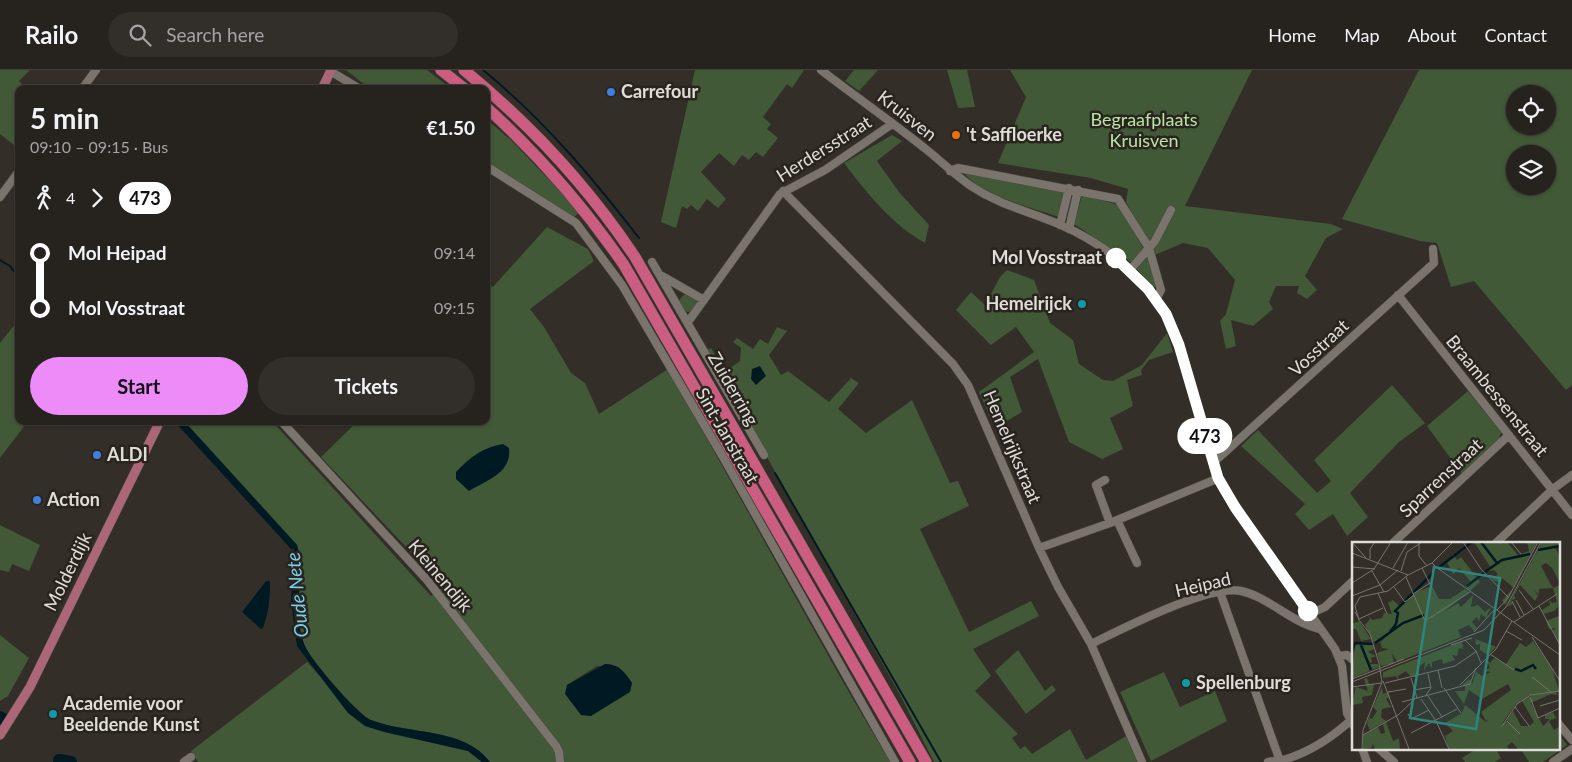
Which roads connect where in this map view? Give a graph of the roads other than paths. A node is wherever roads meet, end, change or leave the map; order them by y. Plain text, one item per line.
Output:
1 (96, 70) edge
2 (330, 70) edge
3 (441, 70) edge
4 (464, 70) edge
5 (821, 70) edge
6 (85, 85) edge
7 (324, 85) edge
8 (354, 85) edge
9 (460, 85) edge
10 (480, 85) edge
11 (490, 94) edge
12 (490, 111) edge
13 (892, 124) junction
14 (490, 169) edge
15 (950, 171) junction
16 (15, 176) edge
17 (1069, 188) junction
18 (1078, 190) junction
19 (783, 191) junction
20 (0, 196) edge
21 (1171, 210) dead end
22 (1060, 225) junction
23 (1069, 229) junction
24 (1150, 248) junction
25 (1433, 249) dead end
26 (652, 262) dead end
27 (1130, 270) junction
28 (662, 276) junction
29 (1398, 295) junction
30 (1156, 299) junction
31 (704, 300) junction
32 (688, 322) junction
33 (158, 425) edge
34 (284, 425) edge
35 (1509, 434) junction
36 (764, 455) dead end
37 (1213, 463) junction
38 (1572, 475) edge
39 (1218, 478) junction
40 (1106, 480) dead end
41 (1553, 489) junction
42 (1572, 515) edge
43 (1113, 522) junction
44 (1394, 542) edge
45 (1497, 542) edge
46 (1039, 548) junction
47 (1138, 563) dead end
48 (1352, 581) edge
49 (1220, 592) junction
50 (1310, 614) junction
51 (1320, 629) junction
52 (1091, 644) junction
53 (1338, 656) junction
54 (1352, 659) edge
55 (1350, 688) edge
56 (1352, 723) edge
57 (1560, 725) edge
58 (0, 735) edge
59 (1572, 740) edge
60 (1572, 749) edge
61 (1363, 750) edge
62 (1380, 750) edge
63 (191, 757) dead end
64 (1280, 761) edge
65 (184, 762) edge
66 (560, 762) edge
67 (895, 762) edge
68 (910, 762) edge
69 (926, 762) edge
70 (1142, 762) edge
71 (1268, 762) edge
72 (1367, 762) edge
73 (1394, 762) edge
74 (1553, 762) edge

1 - 6 street
2 - 7 main road
2 - 8 street
3 - 9 highway
4 - 10 highway, Zuiderring
5 - 13 street, Kruisven
11 - 69 highway, Zuiderring
12 - 68 highway, Zuiderring
13 - 15 street, Kruisven
13 - 19 street, Herdersstraat
14 - 67 street, Sint-Janstraat
15 - 17 street
15 - 22 street, Kruisven
16 - 20 street
17 - 18 street
17 - 22 street
18 - 23 street
18 - 24 street
19 - 31 street, Herdersstraat
19 - 46 street, Hemelrijkstraat
21 - 24 street
22 - 23 street, Kruisven
23 - 27 street, Kruisven
24 - 27 street
24 - 30 street
25 - 29 street, Vosstraat
26 - 28 street
27 - 30 street, Kruisven
28 - 31 street
28 - 32 street
29 - 35 street, Braambessenstraat
29 - 37 street, Vosstraat
30 - 37 street, Kruisven
31 - 32 street, Herdersstraat
32 - 36 street
33 - 58 main road, Molderdijk
34 - 66 street, Kleinendijk
35 - 41 street, Braambessenstraat
35 - 44 street, Sparrenstraat
37 - 39 street, Kruisven
38 - 41 street
39 - 43 street
39 - 50 street, Kruisven
40 - 43 street
41 - 42 street, Braambessenstraat
41 - 45 street
43 - 46 street
43 - 47 street
46 - 52 street, Hemelrijkstraat
48 - 50 street
49 - 51 street, Heipad
49 - 52 street, Heipad
49 - 64 street
50 - 51 street, Kruisven
51 - 53 street, Kruisven
52 - 70 street, Hemelrijkstraat
53 - 54 street
53 - 55 street
55 - 56 street
56 - 64 street
57 - 59 street
60 - 74 street
61 - 72 street
62 - 73 street
63 - 65 street
64 - 71 street

